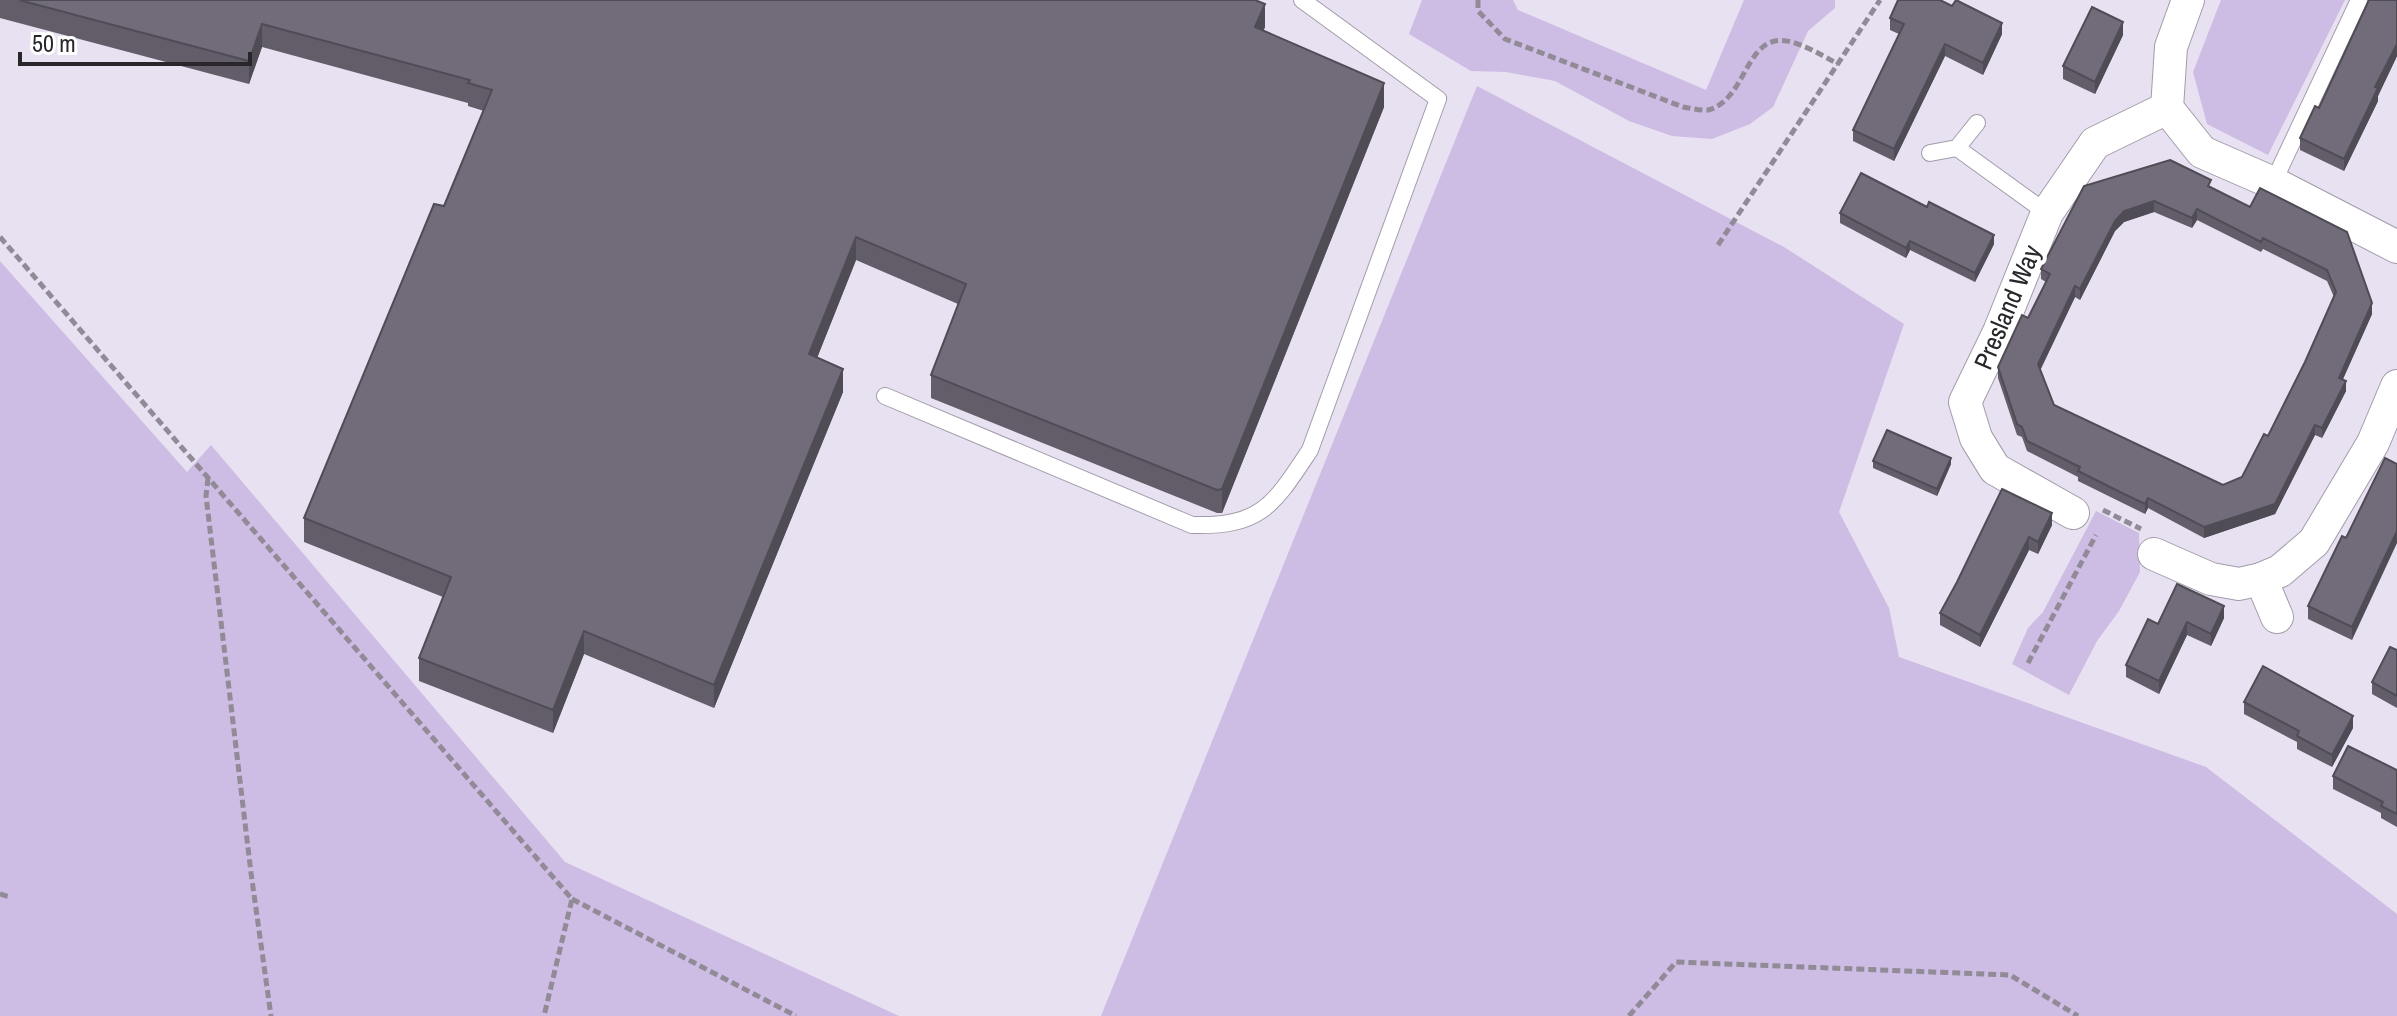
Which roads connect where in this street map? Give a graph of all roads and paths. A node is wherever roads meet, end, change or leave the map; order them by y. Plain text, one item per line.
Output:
1 (1302, 0) edge
2 (1478, 0) edge
3 (1880, 0) edge
4 (2188, 0) edge
5 (2359, 0) edge
6 (1838, 64) junction
7 (2167, 108) junction
8 (1977, 123) dead end
9 (1957, 148) junction
10 (1930, 153) dead end
11 (2273, 183) junction
12 (2047, 213) junction
13 (0, 237) edge
14 (1718, 245) dead end
15 (2397, 247) edge
16 (2397, 386) edge
17 (885, 396) dead end
18 (2385, 448) edge
19 (208, 478) junction
20 (2073, 513) joint
21 (2108, 513) junction
22 (2154, 554) joint
23 (2261, 579) junction
24 (2277, 617) dead end
25 (2028, 663) dead end
26 (0, 894) edge
27 (10, 897) dead end
28 (572, 899) junction
29 (271, 1016) edge
30 (544, 1016) edge
31 (796, 1016) edge
32 (1629, 1016) edge
33 (2078, 1016) edge

1 - 17 lane
2 - 6 path
3 - 6 path
4 - 7 street
5 - 11 lane
6 - 14 path
7 - 11 street
7 - 12 street, Presland Way
8 - 9 lane
9 - 10 lane
9 - 12 lane
11 - 15 street
12 - 20 street, Presland Way
13 - 19 path
16 - 18 street
18 - 23 street
19 - 28 path
19 - 29 path
20 - 21 path
21 - 22 path
21 - 25 path
22 - 23 street
23 - 24 street
26 - 27 path
28 - 30 path
28 - 31 path
32 - 33 path

